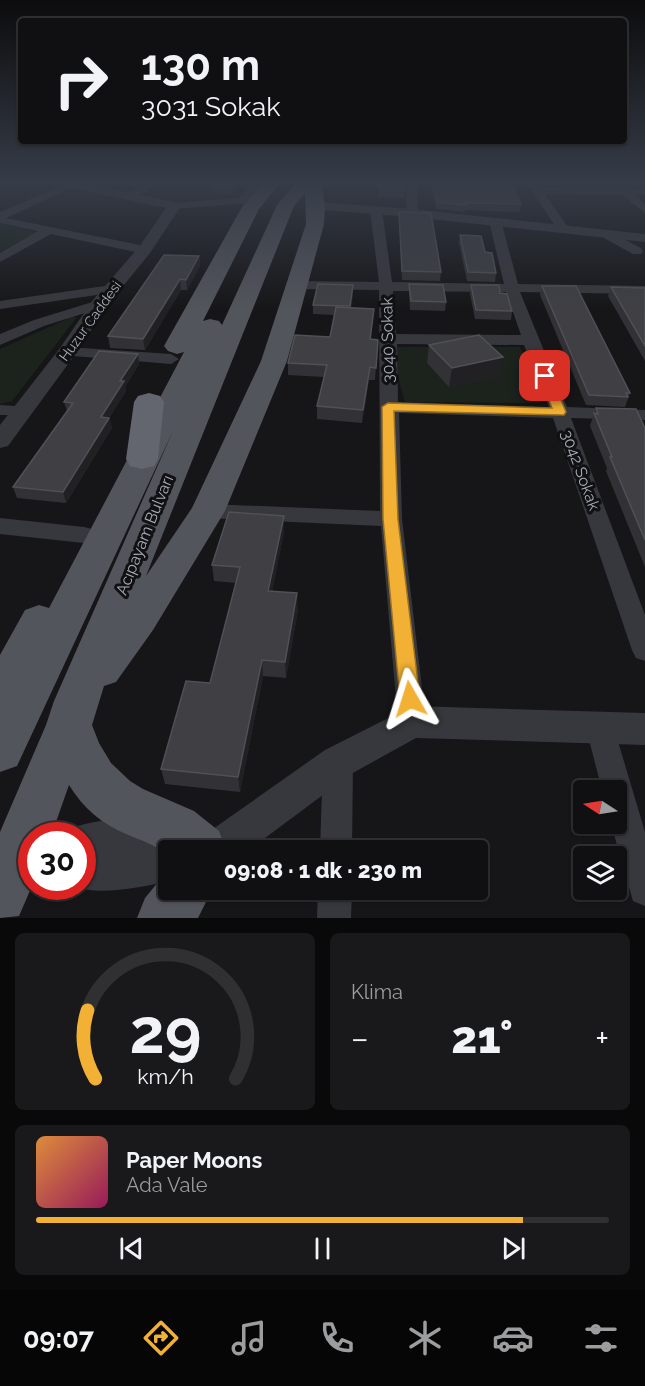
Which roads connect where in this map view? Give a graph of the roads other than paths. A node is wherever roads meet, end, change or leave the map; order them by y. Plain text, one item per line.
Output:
1 (25, 225) edge
2 (162, 225) edge
3 (242, 225) edge
4 (257, 225) edge
5 (277, 225) edge
6 (315, 225) edge
7 (378, 225) edge
8 (496, 225) edge
9 (528, 225) edge
10 (560, 225) edge
11 (563, 229) junction
12 (48, 231) junction
13 (642, 242) edge
14 (145, 250) junction
15 (0, 258) edge
16 (645, 265) edge
17 (296, 285) junction
18 (386, 287) junction
19 (112, 289) junction
20 (512, 289) junction
21 (645, 290) edge
22 (99, 304) junction
23 (0, 306) edge
24 (39, 323) junction
25 (387, 339) junction
26 (0, 340) edge
27 (530, 340) junction
28 (68, 352) junction
29 (171, 359) junction
30 (149, 402) junction
31 (388, 407) junction
32 (0, 410) edge
33 (24, 411) junction
34 (560, 412) junction
35 (645, 415) edge
36 (0, 441) edge
37 (142, 459) junction
38 (208, 511) junction
39 (391, 519) junction
40 (0, 526) edge
41 (84, 535) junction
42 (645, 650) edge
43 (0, 698) edge
44 (73, 713) junction
45 (412, 722) junction
46 (600, 728) junction
47 (645, 729) edge
48 (0, 750) edge
49 (338, 762) junction
50 (188, 840) edge
51 (231, 840) edge
52 (336, 840) edge
53 (96, 843) edge
54 (158, 844) edge
55 (13, 866) edge
56 (96, 869) edge
57 (645, 889) edge
58 (158, 892) edge
59 (335, 900) edge
60 (334, 918) edge

1 - 12 street
2 - 14 street, Huzur Caddesi
3 - 29 main road
4 - 37 main road, Acıpayam Bulvarı
5 - 44 main road, Acıpayam Bulvarı
6 - 17 main road
7 - 18 street, 3040 Sokak
8 - 20 street, 3042 Sokak
9 - 11 street
10 - 11 street
11 - 13 street
12 - 14 street
12 - 15 street
13 - 16 street
14 - 19 street, Huzur Caddesi
17 - 18 street
17 - 38 main road
18 - 20 street
18 - 25 street, 3040 Sokak
19 - 22 street, Huzur Caddesi
19 - 23 street
20 - 21 street
20 - 27 street, 3042 Sokak
22 - 24 street
22 - 28 street, Huzur Caddesi
23 - 24 street
24 - 26 street
25 - 27 street
25 - 31 street, 3040 Sokak
27 - 34 street, 3042 Sokak
28 - 29 street
28 - 33 street, Huzur Caddesi
29 - 30 main road
30 - 37 highway
30 - 41 main road
31 - 34 street
31 - 39 street, 3040 Sokak
32 - 33 street
33 - 36 street, Huzur Caddesi
34 - 35 street
34 - 42 street, 3042 Sokak
37 - 48 main road, Acıpayam Bulvarı
38 - 39 street
38 - 44 main road
39 - 45 street, 3040 Sokak
40 - 41 street
41 - 43 main road
44 - 50 main road
44 - 55 main road, Acıpayam Bulvarı
45 - 46 street
45 - 49 street
46 - 47 street
46 - 57 street
49 - 51 street
49 - 52 street
53 - 54 street
56 - 58 street
59 - 60 street

